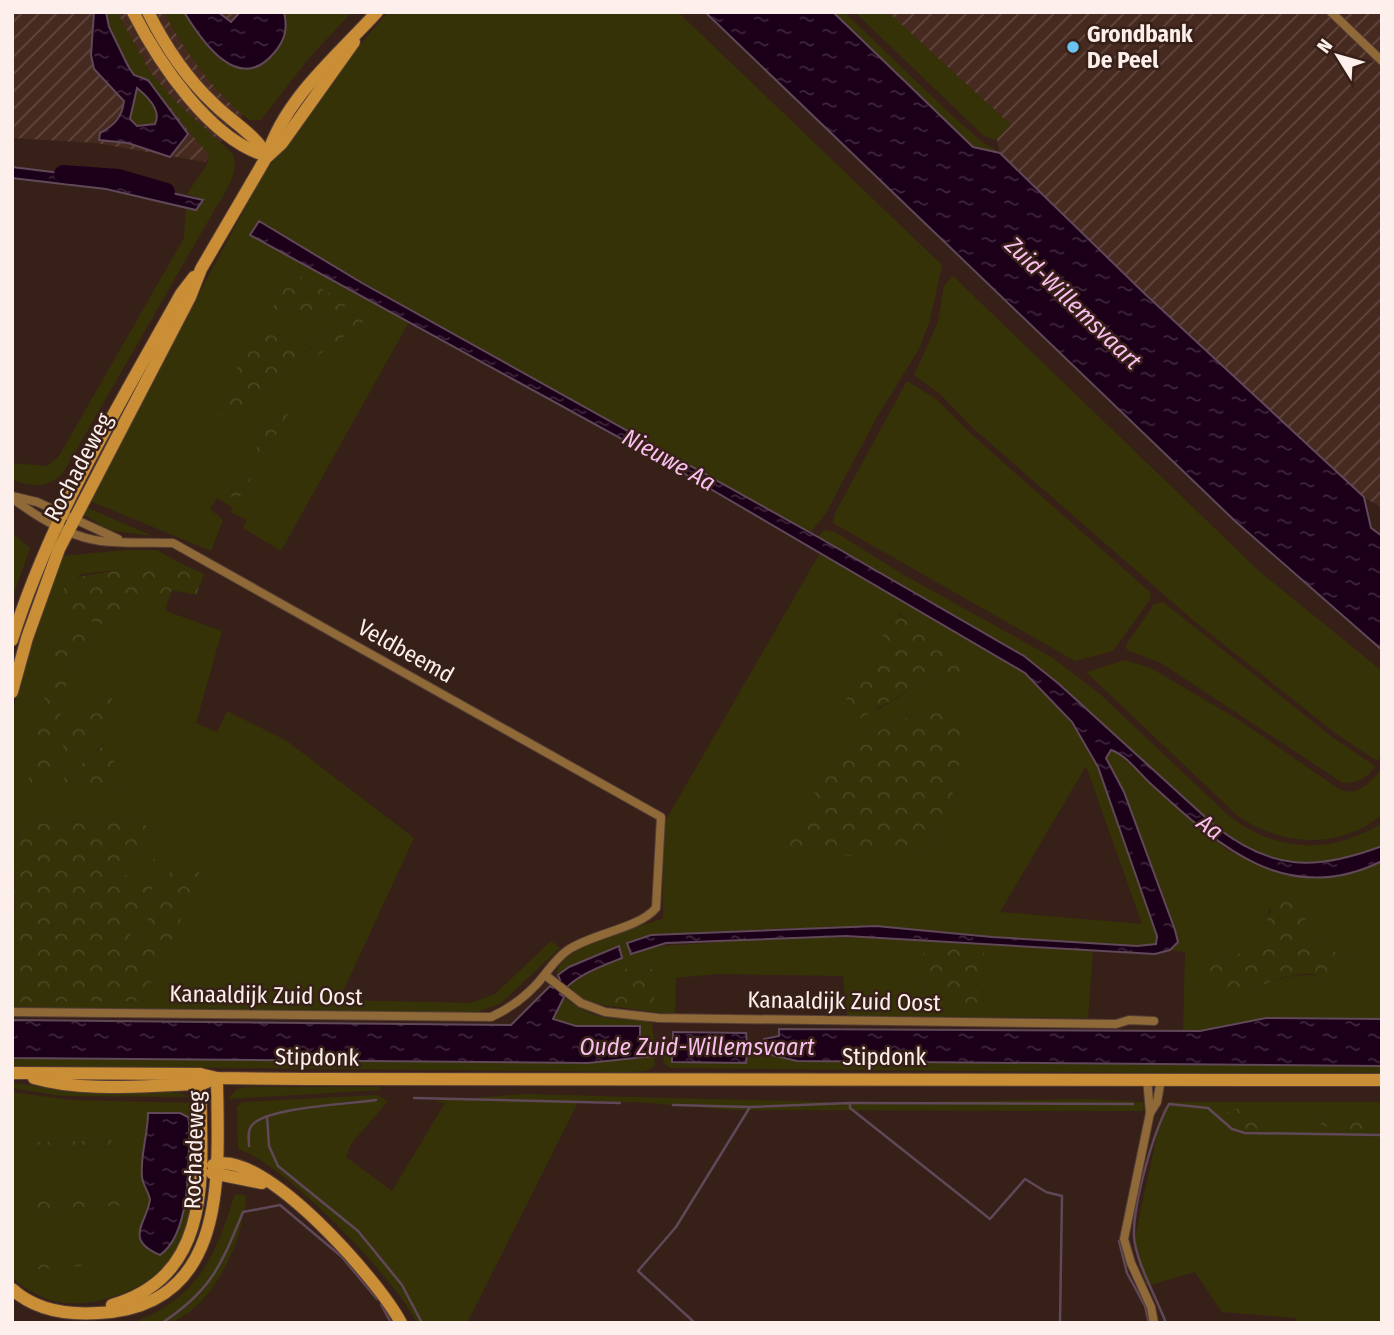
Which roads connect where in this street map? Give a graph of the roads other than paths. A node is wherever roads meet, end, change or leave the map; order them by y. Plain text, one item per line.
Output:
1 (133, 12) edge
2 (148, 12) edge
3 (1331, 12) edge
4 (375, 15) edge
5 (1382, 61) edge
6 (268, 156) junction
7 (12, 497) edge
8 (64, 522) junction
9 (12, 640) edge
10 (12, 692) edge
11 (661, 817) joint
12 (545, 975) junction
13 (12, 1012) edge
14 (1154, 1021) dead end
15 (16, 1073) edge
16 (217, 1078) junction
17 (1147, 1078) junction
18 (200, 1079) junction
19 (1161, 1079) junction
20 (1382, 1080) edge
21 (1150, 1113) junction
22 (202, 1169) junction
23 (218, 1170) junction
24 (12, 1289) edge
25 (85, 1314) junction
26 (401, 1323) edge
27 (1154, 1323) edge

1 - 6 main road
2 - 6 main road
3 - 5 street
4 - 6 main road, Rochadeweg
6 - 8 main road, Rochadeweg
7 - 8 street, Veldbeemd
7 - 8 street, Veldbeemd
8 - 9 main road, Rochadeweg
8 - 10 main road, Rochadeweg
8 - 11 street, Veldbeemd
11 - 12 street, Kanaaldijk Zuid Oost
12 - 13 street, Kanaaldijk Zuid Oost
12 - 14 street, Kanaaldijk Zuid Oost
15 - 18 main road, Stipdonk
16 - 17 main road, Stipdonk
16 - 18 main road, Stipdonk
16 - 23 main road, Rochadeweg
17 - 19 main road, Stipdonk
17 - 21 street
18 - 22 main road, Rochadeweg
19 - 20 main road, Stipdonk
19 - 21 street
21 - 27 street
22 - 23 main road
22 - 25 main road, Rochadeweg
23 - 25 main road, Rochadeweg
23 - 26 main road
24 - 25 main road, Rochadeweg

